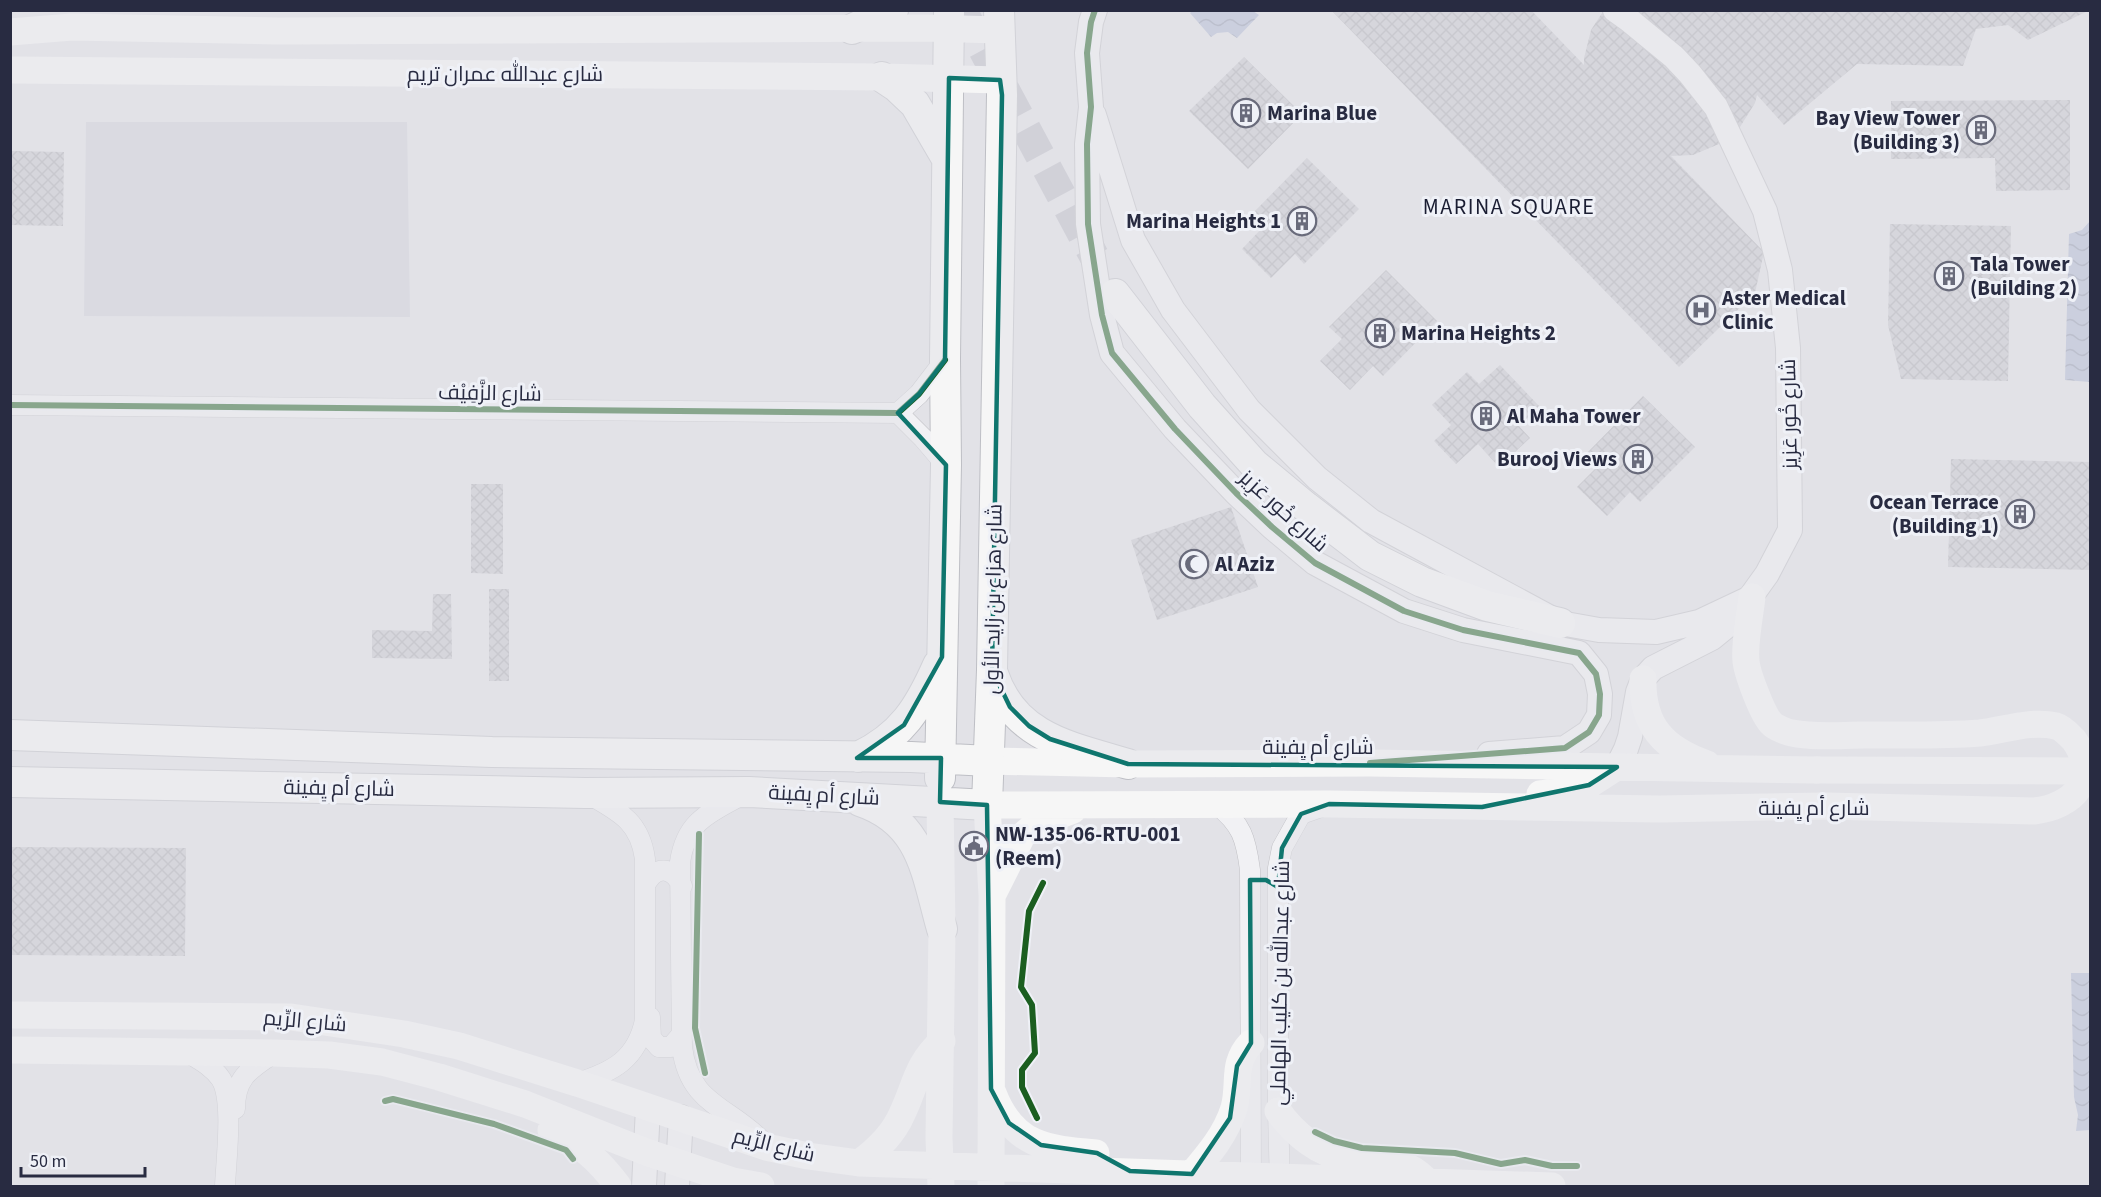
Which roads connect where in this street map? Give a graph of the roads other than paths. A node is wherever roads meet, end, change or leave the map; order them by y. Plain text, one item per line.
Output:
1 (893, 10) edge
2 (1095, 10) edge
3 (1615, 10) edge
4 (949, 19) edge
5 (1000, 20) edge
6 (852, 29) junction
7 (10, 32) edge
8 (10, 70) edge
9 (882, 77) junction
10 (950, 78) junction
11 (1000, 80) junction
12 (1091, 107) junction
13 (947, 159) junction
14 (1115, 294) dead end
15 (945, 360) junction
16 (10, 405) edge
17 (898, 413) junction
18 (945, 465) junction
19 (1752, 597) junction
20 (1560, 622) junction
21 (942, 657) junction
22 (992, 670) junction
23 (1643, 679) junction
24 (15, 734) edge
25 (857, 758) junction
26 (941, 758) junction
27 (989, 761) junction
28 (1370, 763) junction
29 (1128, 765) junction
30 (1617, 766) junction
31 (1716, 768) junction
32 (2091, 771) edge
33 (16, 784) edge
34 (749, 792) junction
35 (585, 793) junction
36 (843, 796) junction
37 (940, 802) junction
38 (1094, 803) junction
39 (1216, 804) junction
40 (1329, 804) junction
41 (987, 805) junction
42 (1482, 807) junction
43 (1250, 882) junction
44 (645, 885) junction
45 (682, 886) junction
46 (1278, 887) junction
47 (992, 895) junction
48 (942, 929) junction
49 (645, 973) junction
50 (10, 1015) edge
51 (682, 1034) junction
52 (942, 1041) junction
53 (1251, 1043) junction
54 (10, 1050) edge
55 (186, 1051) junction
56 (274, 1053) junction
57 (577, 1083) junction
58 (991, 1089) junction
59 (525, 1104) junction
60 (648, 1108) junction
61 (1278, 1111) junction
62 (681, 1117) junction
63 (766, 1147) junction
64 (646, 1152) junction
65 (230, 1154) junction
66 (859, 1163) junction
67 (1130, 1171) junction
68 (678, 1174) edge
69 (1192, 1174) junction
70 (941, 1176) edge
71 (992, 1177) edge
72 (1251, 1181) edge
73 (1280, 1182) edge
74 (1428, 1182) junction
75 (728, 1184) edge
76 (225, 1186) edge
77 (233, 1186) edge
78 (618, 1186) edge
79 (644, 1186) edge
80 (761, 1186) edge
81 (1552, 1186) edge

1 - 6 main road
2 - 12 street, شارع خُور عَزِيز
3 - 19 street, شارع خُور عَزِيز
4 - 5 main road, شارع عبدالله عمران تريم
4 - 6 main road, شارع عبدالله عمران تريم
4 - 10 main road
5 - 11 main road, شارع هزاع بن زايد الأول
6 - 7 main road, شارع عبدالله عمران تريم
8 - 9 main road, شارع عبدالله عمران تريم
9 - 10 main road, شارع عبدالله عمران تريم
9 - 13 main road
10 - 11 main road, شارع عبدالله عمران تريم
10 - 13 main road
11 - 22 main road, شارع هزاع بن زايد الأول
12 - 20 street
12 - 28 street, شارع خُور عَزِيز
13 - 15 main road
14 - 20 main road
15 - 17 street
15 - 18 main road
16 - 17 street, شارع الزَّفِيْف
17 - 18 street
18 - 21 main road
19 - 20 street
19 - 23 street, شارع خُور عَزِيز
19 - 42 main road, شارع أم يِفينة
21 - 25 main road
21 - 26 main road
22 - 27 main road, شارع هزاع بن زايد الأول
22 - 29 main road
23 - 30 street
23 - 31 main road
24 - 25 main road, شارع أم يِفينة
25 - 26 main road, شارع أم يِفينة
26 - 27 main road, شارع أم يِفينة
26 - 37 main road
27 - 29 main road, شارع أم يِفينة
27 - 41 main road, شارع هزاع بن زايد الأول
28 - 29 main road, شارع أم يِفينة
28 - 30 main road, شارع أم يِفينة
30 - 31 main road, شارع أم يِفينة
30 - 42 main road
31 - 32 main road, شارع أم يِفينة, bridge
33 - 35 main road, شارع أم يِفينة
34 - 35 main road, شارع أم يِفينة
34 - 36 main road, شارع أم يِفينة
34 - 45 street
35 - 44 street
36 - 37 main road, شارع أم يِفينة
36 - 48 main road
37 - 41 main road, شارع أم يِفينة
37 - 48 main road
38 - 39 main road, شارع أم يِفينة
38 - 41 main road, شارع أم يِفينة
38 - 47 main road
39 - 40 main road, شارع أم يِفينة
39 - 43 street, شارع عبدالله بن كليب الهاملي
40 - 42 main road, شارع أم يِفينة
40 - 46 street, شارع عبدالله بن كليب الهاملي
41 - 47 main road, شارع هزاع بن زايد الأول
43 - 46 street
43 - 53 street, شارع عبدالله بن كليب الهاملي
44 - 45 street
44 - 49 street
45 - 51 street
46 - 61 street, شارع عبدالله بن كليب الهاملي
47 - 58 main road, شارع هزاع بن زايد الأول
48 - 52 main road
49 - 51 street
49 - 57 street
50 - 57 main road, شارع الرِّيم
51 - 63 street
52 - 66 main road
52 - 70 main road
53 - 69 main road
53 - 72 street, شارع عبدالله بن كليب الهاملي
54 - 55 main road, شارع الرِّيم
55 - 56 main road, شارع الرِّيم
55 - 65 street
56 - 59 main road, شارع الرِّيم
56 - 65 street
57 - 60 main road, شارع الرِّيم
58 - 67 main road
58 - 71 main road, شارع هزاع بن زايد الأول
59 - 64 main road, شارع الرِّيم
59 - 78 main road
60 - 62 main road, شارع الرِّيم
60 - 64 street
61 - 73 street, شارع عبدالله بن كليب الهاملي
61 - 74 main road
62 - 63 main road, شارع الرِّيم
62 - 68 street
63 - 66 main road, شارع الرِّيم
64 - 68 main road, شارع الرِّيم
64 - 79 street
65 - 76 street
65 - 77 street
66 - 70 main road, شارع الرِّيم
67 - 69 main road, شارع الرِّيم
67 - 71 main road, شارع الرِّيم
68 - 75 main road, شارع الرِّيم
69 - 72 main road, شارع الرِّيم
70 - 71 main road, شارع الرِّيم
72 - 73 main road, شارع الرِّيم
73 - 74 main road, شارع الرِّيم
74 - 81 main road, شارع الرِّيم
75 - 80 main road, شارع الرِّيم

